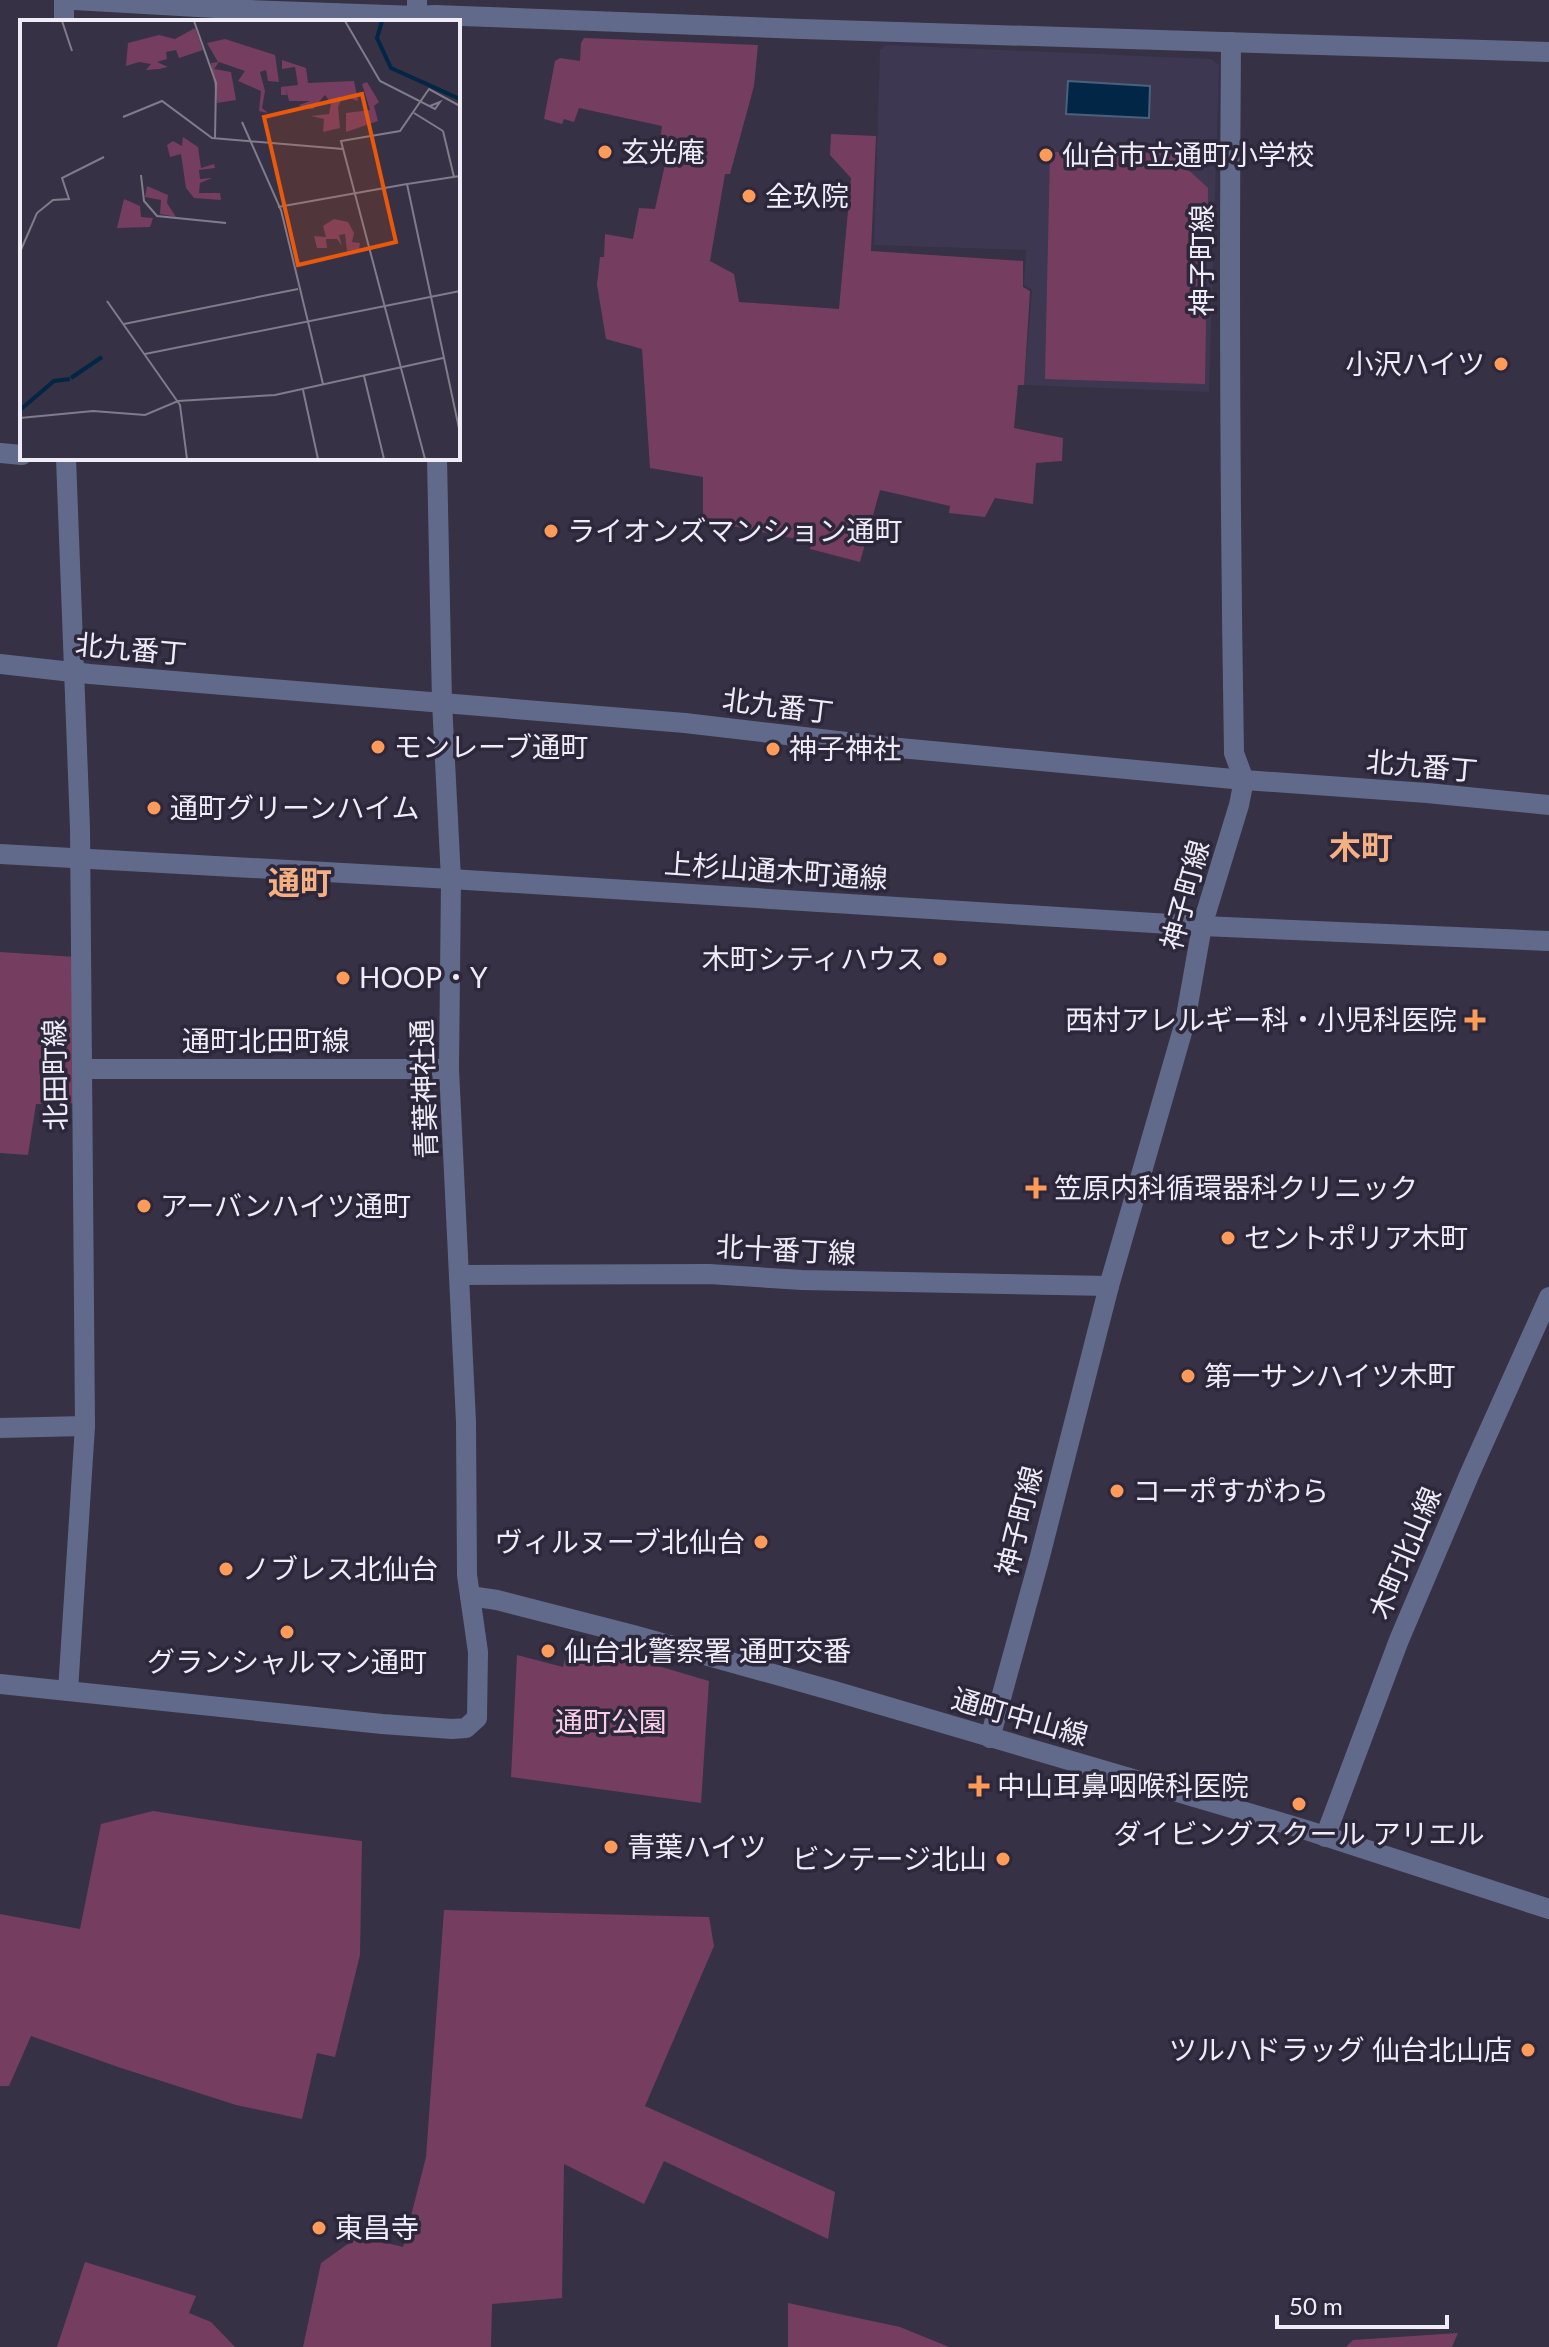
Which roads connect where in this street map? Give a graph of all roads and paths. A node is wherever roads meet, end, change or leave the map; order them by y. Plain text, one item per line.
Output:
1 (74, 0) edge
2 (417, 13) edge
3 (1231, 42) junction
4 (1549, 52) edge
5 (0, 453) edge
6 (20, 455) edge
7 (66, 460) edge
8 (437, 460) edge
9 (0, 664) edge
10 (74, 673) junction
11 (442, 702) junction
12 (1244, 780) junction
13 (1549, 805) edge
14 (0, 854) edge
15 (79, 858) junction
16 (451, 879) junction
17 (1202, 926) junction
18 (1549, 941) edge
19 (83, 1069) junction
20 (449, 1069) junction
21 (460, 1275) junction
22 (1109, 1286) junction
23 (1549, 1297) edge
24 (85, 1426) junction
25 (0, 1428) edge
26 (470, 1596) junction
27 (0, 1684) edge
28 (68, 1691) junction
29 (990, 1738) junction
30 (1325, 1837) junction
31 (1549, 1909) edge

1 - 2 street
2 - 3 street
3 - 4 street
3 - 12 street, 神子町線
5 - 6 street
7 - 10 street, 北田町線
8 - 11 street, 青葉神社通
9 - 10 street, 北九番丁
10 - 11 street, 北九番丁
10 - 15 street, 北田町線
11 - 12 street, 北九番丁
11 - 16 street, 青葉神社通
12 - 13 street, 北九番丁
12 - 17 street, 神子町線
14 - 15 street, 上杉山通木町通線
15 - 16 street, 上杉山通木町通線
15 - 19 street, 北田町線
16 - 17 street, 上杉山通木町通線
16 - 20 street, 青葉神社通
17 - 18 street, 上杉山通木町通線
17 - 22 street, 神子町線
19 - 20 street, 通町北田町線
19 - 24 street, 北田町線
20 - 21 street, 青葉神社通
21 - 22 street, 北十番丁線
21 - 26 street, 青葉神社通
22 - 29 street, 神子町線
23 - 30 street, 木町北山線
24 - 25 street
24 - 28 street, 北田町線
26 - 28 street, 青葉神社通
26 - 29 street, 通町中山線
27 - 28 street
29 - 30 street, 通町中山線
30 - 31 street, 通町中山線

